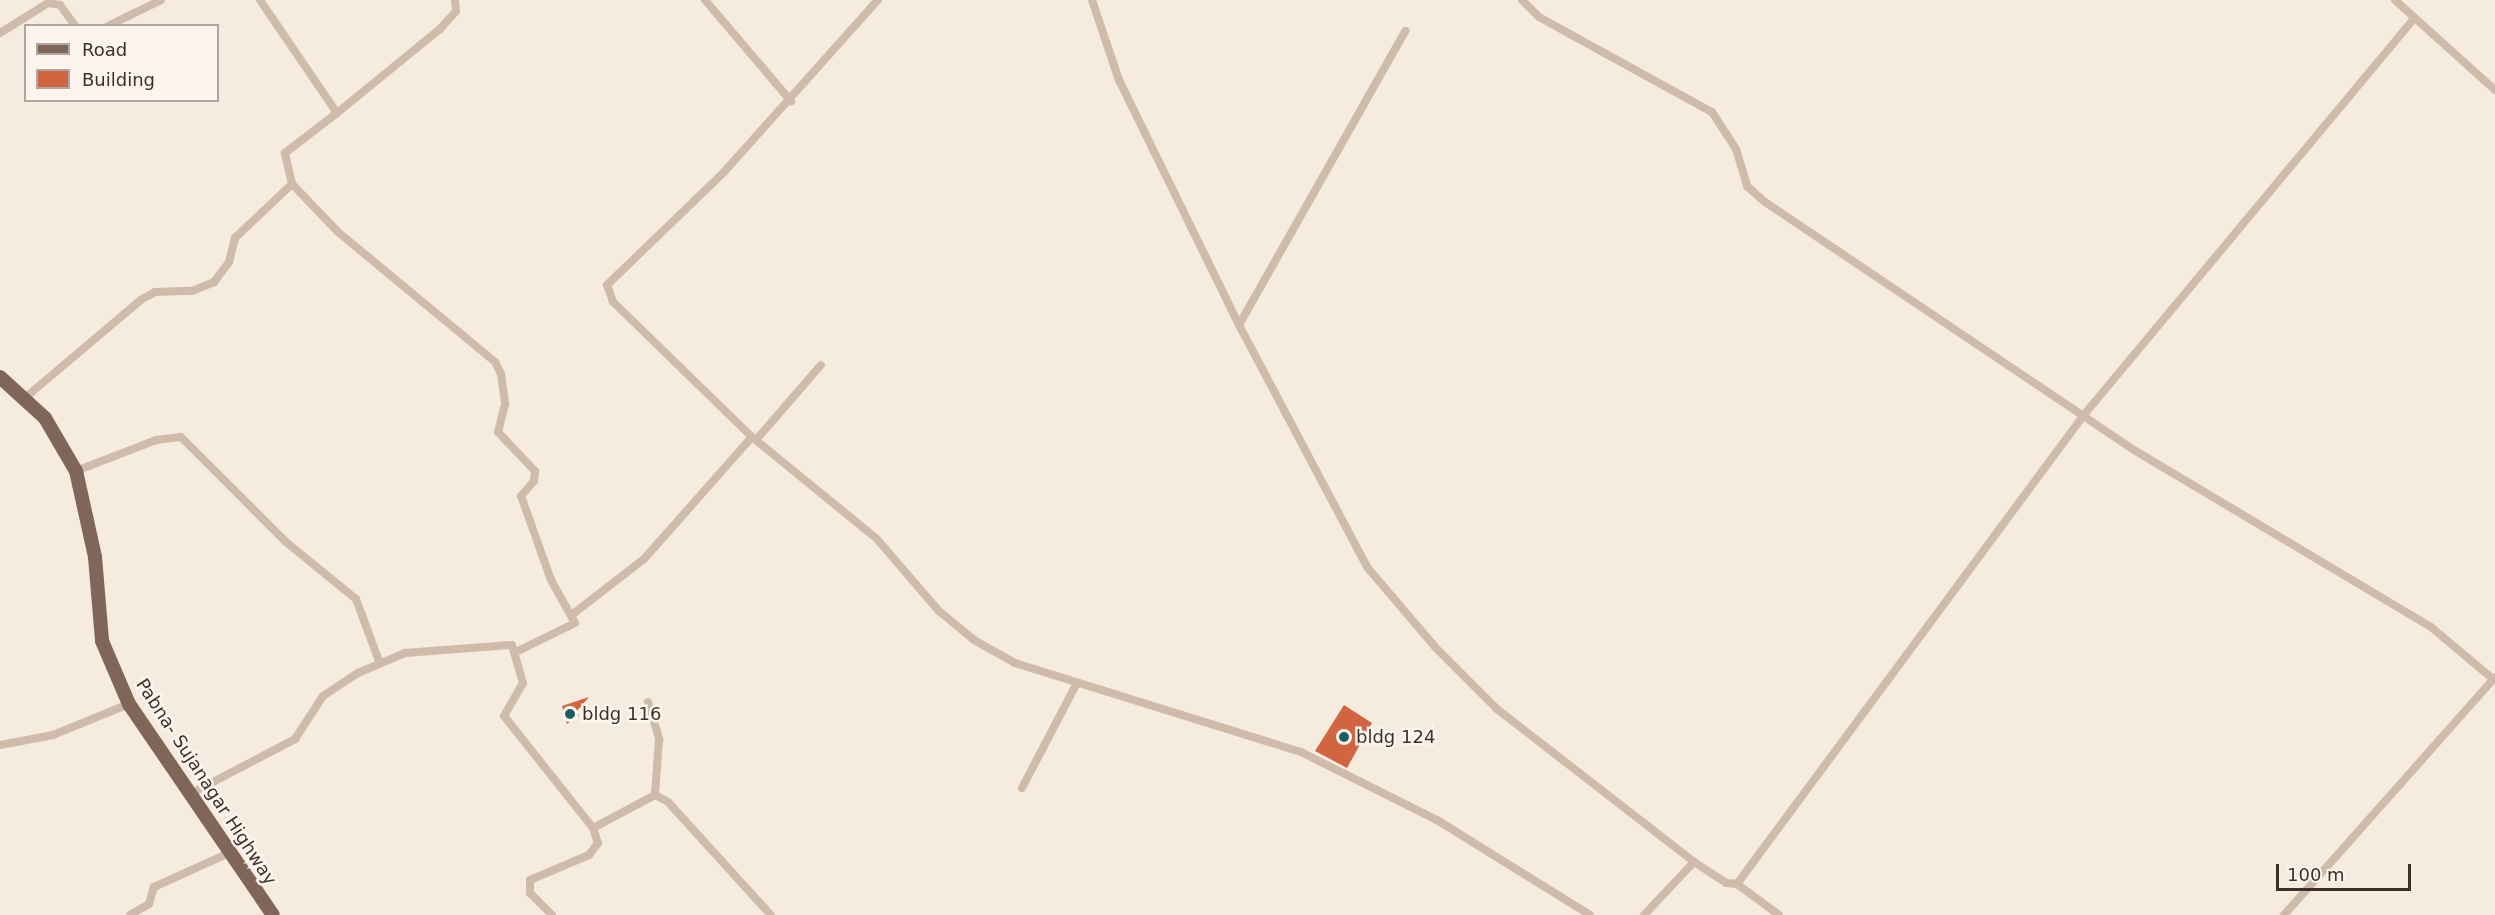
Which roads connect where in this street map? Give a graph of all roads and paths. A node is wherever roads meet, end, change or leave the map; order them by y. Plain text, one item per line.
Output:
1 (160, 0) edge
2 (260, 0) edge
3 (455, 0) edge
4 (705, 0) edge
5 (878, 0) edge
6 (1092, 0) edge
7 (1522, 0) edge
8 (2395, 0) edge
9 (2412, 21) junction
10 (74, 24) edge
11 (112, 24) edge
12 (1405, 31) dead end
13 (0, 33) edge
14 (2495, 90) edge
15 (791, 101) junction
16 (337, 113) junction
17 (292, 184) junction
18 (1239, 325) junction
19 (821, 365) dead end
20 (0, 377) edge
21 (26, 397) junction
22 (2083, 416) junction
23 (754, 438) junction
24 (76, 471) junction
25 (573, 614) junction
26 (516, 652) junction
27 (380, 664) junction
28 (2494, 678) edge
29 (1077, 683) junction
30 (648, 702) dead end
31 (129, 704) junction
32 (0, 745) edge
33 (1022, 788) dead end
34 (190, 794) junction
35 (655, 795) junction
36 (593, 828) junction
37 (229, 854) junction
38 (1694, 862) junction
39 (1737, 884) junction
40 (130, 915) edge
41 (273, 915) edge
42 (552, 915) edge
43 (771, 915) edge
44 (1590, 915) edge
45 (1644, 915) edge
46 (1779, 915) edge
47 (2284, 915) edge

1 - 11 street
2 - 16 street
3 - 16 street
4 - 15 street
5 - 15 street
6 - 18 street
7 - 22 street
8 - 9 street
9 - 14 street
9 - 22 street
10 - 13 street
12 - 18 street
15 - 23 street
16 - 17 street
17 - 21 street
17 - 25 street
18 - 38 street
19 - 23 street
20 - 21 main road, Pabna- Sujanagar Highway
21 - 24 main road, Pabna- Sujanagar Highway
22 - 28 street
22 - 39 street
23 - 25 street
23 - 29 street
24 - 27 street
24 - 31 main road, Pabna- Sujanagar Highway
25 - 26 street
26 - 27 street
26 - 36 street
27 - 34 street
28 - 47 street
29 - 33 street
29 - 44 street
30 - 35 street
31 - 32 street
31 - 34 main road, Pabna- Sujanagar Highway
34 - 37 main road, Pabna- Sujanagar Highway
35 - 36 street
35 - 43 street
36 - 42 street
37 - 40 street
37 - 41 main road, Pabna- Sujanagar Highway
38 - 39 street
38 - 45 street
39 - 46 street

